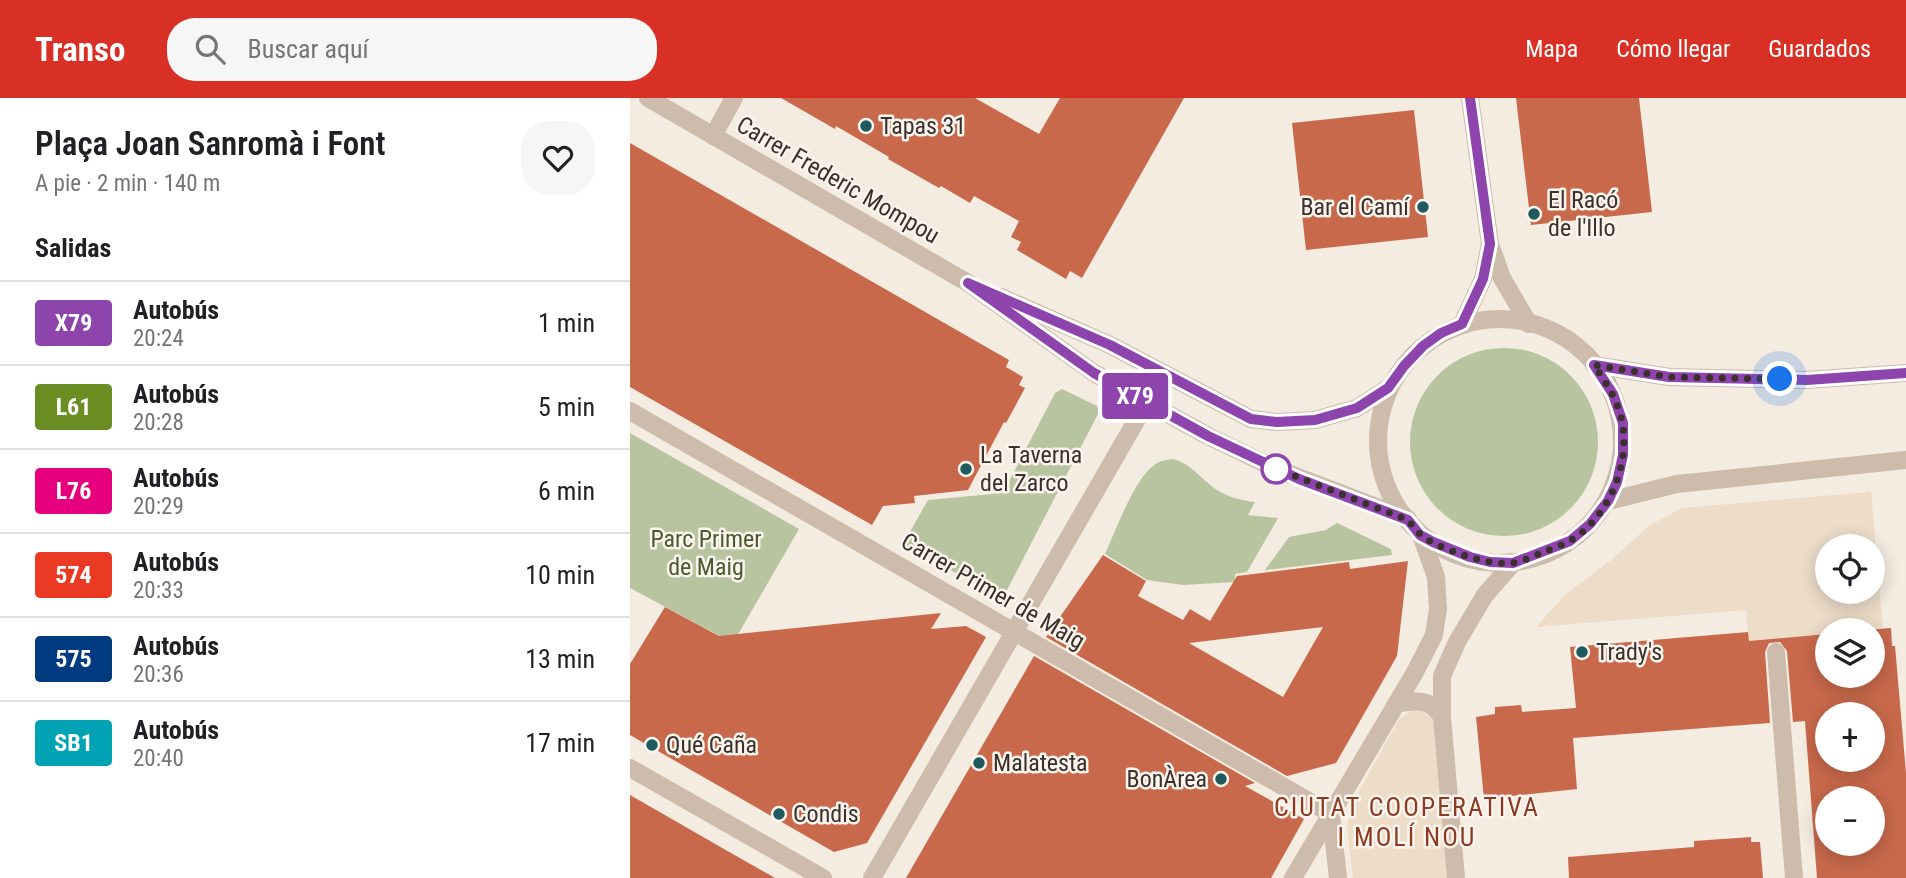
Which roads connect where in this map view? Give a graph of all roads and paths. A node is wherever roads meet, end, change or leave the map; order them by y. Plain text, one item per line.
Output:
1 (648, 98) edge
2 (734, 98) edge
3 (1470, 98) edge
4 (713, 136) junction
5 (1490, 244) junction
6 (968, 283) junction
7 (1462, 324) junction
8 (1529, 324) junction
9 (1594, 365) junction
10 (1906, 373) edge
11 (1388, 388) junction
12 (1147, 402) junction
13 (630, 411) edge
14 (1906, 461) edge
15 (1608, 501) junction
16 (1408, 520) junction
17 (1420, 535) junction
18 (1513, 563) junction
19 (1015, 632) junction
20 (1776, 652) dead end
21 (1396, 704) junction
22 (1442, 717) junction
23 (630, 768) edge
24 (1331, 814) junction
25 (823, 878) edge
26 (872, 878) edge
27 (1293, 878) edge
28 (1338, 878) edge
29 (1455, 878) edge
30 (1794, 878) edge

1 - 4 street, Carrer Frederic Mompou
2 - 4 street
3 - 5 street
4 - 6 street, Carrer Frederic Mompou
5 - 7 street
5 - 8 street
6 - 11 street, Carrer Frederic Mompou
6 - 12 street, Carrer Frederic Mompou
7 - 8 street
7 - 11 street
8 - 9 street
9 - 10 street
9 - 15 street
11 - 16 street
12 - 16 street, Carrer Frederic Mompou
12 - 19 street
13 - 19 street, Carrer Primer de Maig
14 - 15 street
15 - 18 street
16 - 17 street
17 - 18 street
17 - 21 street
18 - 22 street
19 - 24 street, Carrer Primer de Maig
19 - 26 street
20 - 30 street
21 - 22 street
21 - 24 street
22 - 29 street
23 - 25 street
24 - 27 street
24 - 28 street

